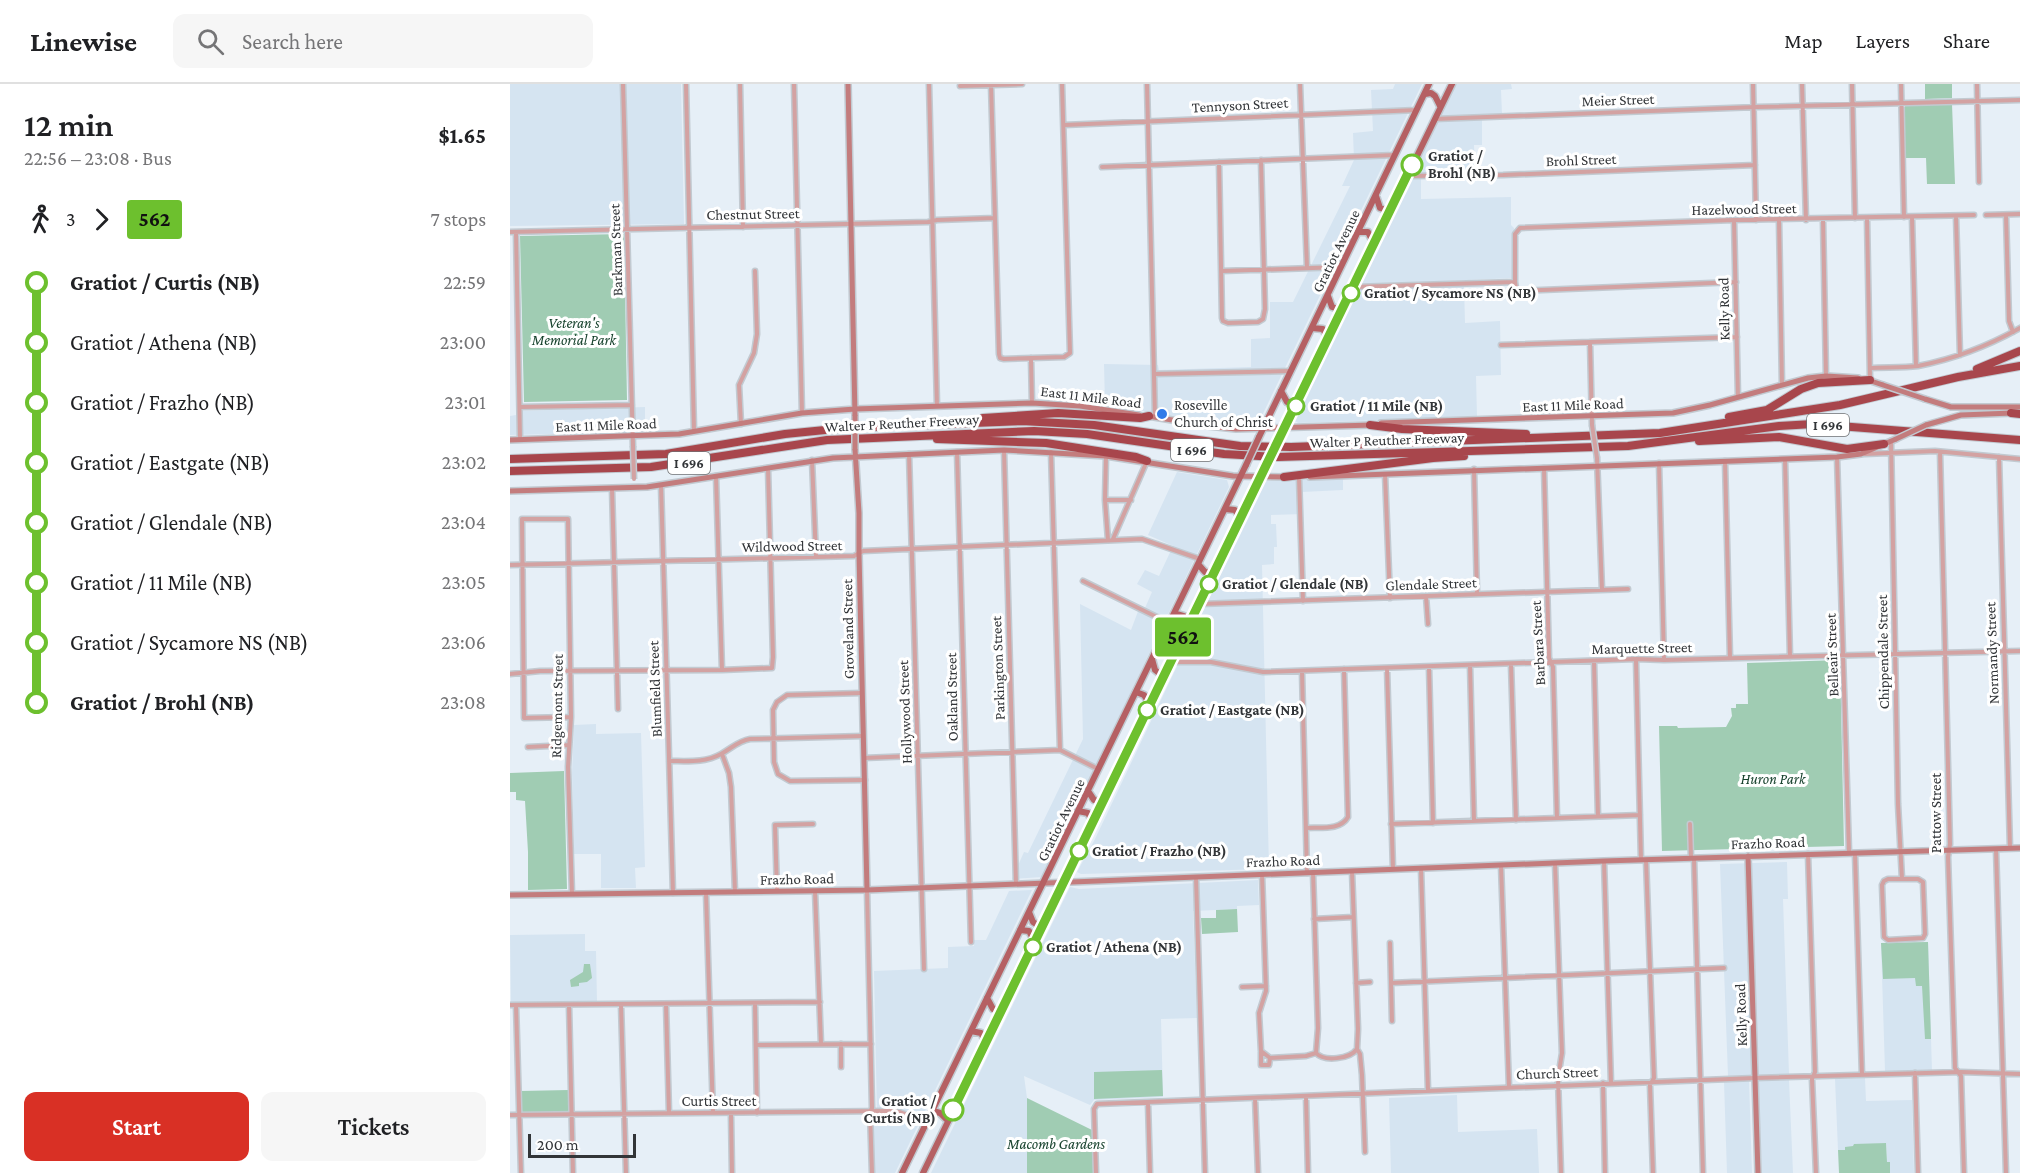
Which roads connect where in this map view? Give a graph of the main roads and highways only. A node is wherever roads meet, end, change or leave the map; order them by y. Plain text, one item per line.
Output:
1 (848, 84) edge
2 (1429, 84) edge
3 (1452, 84) edge
4 (1425, 94) junction
5 (1440, 107) junction
6 (1376, 196) junction
7 (1390, 211) junction
8 (1359, 232) junction
9 (1374, 244) junction
10 (1328, 296) junction
11 (1342, 310) junction
12 (1312, 328) junction
13 (1328, 340) junction
14 (2020, 351) edge
15 (2020, 366) edge
16 (1958, 376) junction
17 (1870, 380) junction
18 (1281, 391) junction
19 (1298, 403) junction
20 (1939, 404) junction
21 (2020, 407) edge
22 (855, 409) junction
23 (2011, 413) joint
24 (2020, 414) edge
25 (1152, 417) junction
26 (1938, 421) junction
27 (925, 425) junction
28 (1371, 425) junction
29 (1285, 428) junction
30 (1263, 429) junction
31 (1682, 429) junction
32 (1615, 436) junction
33 (865, 438) junction
34 (510, 440) edge
35 (1679, 440) junction
36 (1890, 441) junction
37 (2020, 442) edge
38 (1520, 450) junction
39 (855, 456) junction
40 (510, 459) edge
41 (1147, 461) junction
42 (510, 471) edge
43 (1240, 477) junction
44 (1261, 477) junction
45 (1284, 477) junction
46 (510, 491) edge
47 (1225, 509) junction
48 (1241, 519) junction
49 (1199, 562) junction
50 (1214, 573) junction
51 (1174, 613) junction
52 (1189, 625) junction
53 (1152, 658) junction
54 (1164, 677) junction
55 (1136, 692) junction
56 (1150, 704) junction
57 (1088, 791) junction
58 (1103, 802) junction
59 (1078, 811) junction
60 (1093, 823) junction
61 (2020, 848) edge
62 (1748, 856) junction
63 (1064, 882) junction
64 (1043, 883) junction
65 (867, 890) junction
66 (510, 895) edge
67 (1029, 912) junction
68 (1042, 928) junction
69 (1020, 930) junction
70 (1035, 942) junction
71 (987, 998) junction
72 (1001, 1011) junction
73 (971, 1031) junction
74 (986, 1043) junction
75 (933, 1111) junction
76 (948, 1121) junction
77 (902, 1173) edge
78 (923, 1173) edge
79 (1758, 1173) edge

1 - 22 main road, Groveland Street
2 - 4 main road, Gratiot Avenue
3 - 5 main road, Gratiot Avenue
4 - 5 main road
4 - 6 main road, Gratiot Avenue
5 - 7 main road, Gratiot Avenue
6 - 7 main road
6 - 8 main road, Gratiot Avenue
7 - 9 main road, Gratiot Avenue
8 - 9 main road
8 - 10 main road, Gratiot Avenue
9 - 11 main road, Gratiot Avenue
10 - 11 main road
10 - 12 main road, Gratiot Avenue
11 - 13 main road, Gratiot Avenue
12 - 13 main road
12 - 18 main road, Gratiot Avenue
13 - 19 main road, Gratiot Avenue
14 - 16 highway
15 - 16 highway
16 - 31 highway, Walter P Reuther Freeway / I 696
17 - 20 main road, East 11 Mile Road, bridge
17 - 28 main road, East 11 Mile Road
17 - 31 highway
18 - 19 main road
18 - 30 main road, Gratiot Avenue
19 - 29 main road, Gratiot Avenue
20 - 21 main road, East 11 Mile Road
20 - 26 main road
22 - 25 main road, East 11 Mile Road
22 - 34 main road, East 11 Mile Road
22 - 39 main road, Groveland Street, bridge
23 - 24 highway
23 - 26 main road
25 - 27 highway
25 - 30 main road, East 11 Mile Road
26 - 36 main road, bridge
27 - 32 highway, Walter P Reuther Freeway / I 696
27 - 40 highway, Walter P Reuther Freeway / I 696
28 - 29 main road, East 11 Mile Road
28 - 32 highway
29 - 30 main road, East 11 Mile Road
29 - 44 main road, Gratiot Avenue, bridge
30 - 43 main road, Gratiot Avenue, bridge
31 - 32 highway, Walter P Reuther Freeway / I 696
33 - 38 highway, Walter P Reuther Freeway / I 696
33 - 41 highway
33 - 42 highway, Walter P Reuther Freeway / I 696
35 - 36 highway
35 - 37 highway, Walter P Reuther Freeway / I 696
35 - 38 highway, Walter P Reuther Freeway / I 696
36 - 45 main road
38 - 45 highway
39 - 41 main road
39 - 46 main road
39 - 65 main road, Groveland Street
41 - 43 main road
43 - 44 main road
43 - 47 main road, Gratiot Avenue
44 - 45 main road
44 - 48 main road, Gratiot Avenue
47 - 48 main road
47 - 49 main road, Gratiot Avenue
48 - 50 main road, Gratiot Avenue
49 - 50 main road
49 - 51 main road, Gratiot Avenue
50 - 52 main road, Gratiot Avenue
51 - 52 main road
51 - 53 main road, Gratiot Avenue
52 - 54 main road, Gratiot Avenue
53 - 54 main road
53 - 55 main road, Gratiot Avenue
54 - 56 main road, Gratiot Avenue
55 - 56 main road
55 - 57 main road, Gratiot Avenue
56 - 58 main road, Gratiot Avenue
57 - 58 main road
57 - 59 main road, Gratiot Avenue
58 - 60 main road, Gratiot Avenue
59 - 60 main road
59 - 64 main road, Gratiot Avenue
60 - 63 main road, Gratiot Avenue
61 - 62 main road, Frazho Road
62 - 63 main road, Frazho Road
62 - 79 main road, Kelly Road
63 - 64 main road, Frazho Road
63 - 68 main road, Gratiot Avenue
64 - 65 main road, Frazho Road
64 - 67 main road, Gratiot Avenue
65 - 66 main road, Frazho Road
67 - 68 main road
67 - 69 main road, Gratiot Avenue
68 - 70 main road, Gratiot Avenue
69 - 70 main road
69 - 71 main road, Gratiot Avenue
70 - 72 main road, Gratiot Avenue
71 - 72 main road
71 - 73 main road, Gratiot Avenue
72 - 74 main road, Gratiot Avenue
73 - 74 main road
73 - 75 main road, Gratiot Avenue
74 - 76 main road, Gratiot Avenue
75 - 76 main road
75 - 77 main road, Gratiot Avenue
76 - 78 main road, Gratiot Avenue

